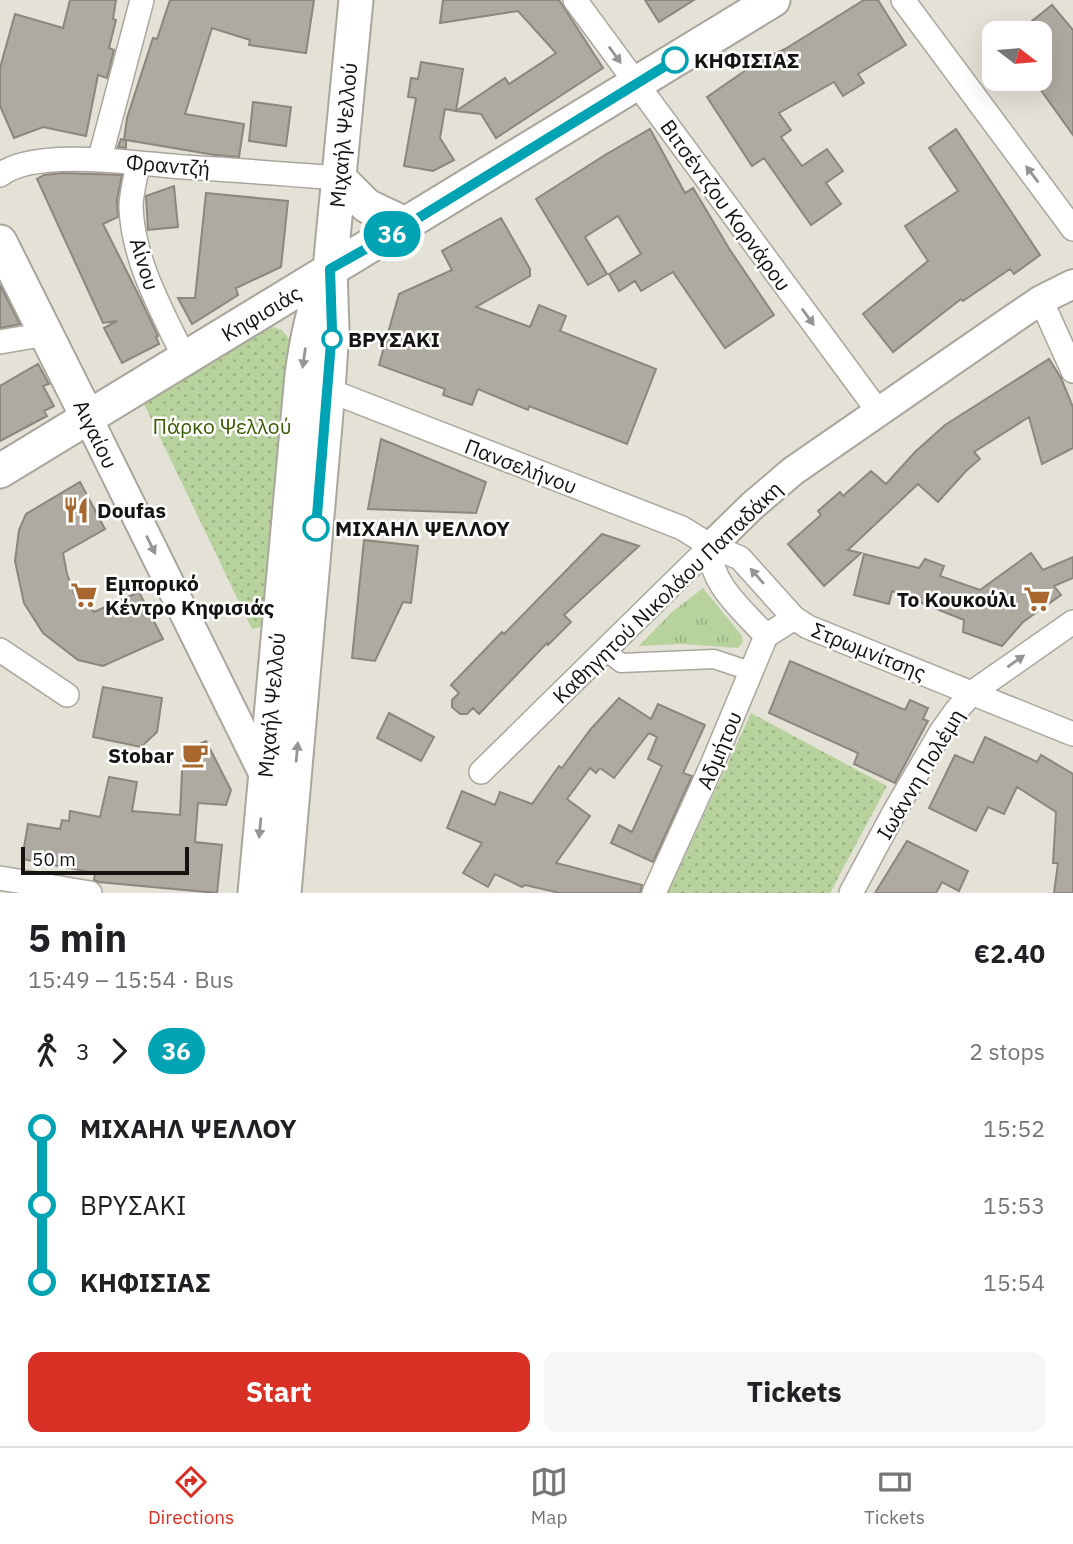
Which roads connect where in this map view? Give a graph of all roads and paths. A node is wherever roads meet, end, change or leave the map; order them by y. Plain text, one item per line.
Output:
1 (142, 0) edge
2 (356, 0) edge
3 (575, 0) edge
4 (773, 0) edge
5 (902, 0) edge
6 (636, 84) junction
7 (100, 158) junction
8 (138, 164) junction
9 (0, 175) edge
10 (339, 178) junction
11 (407, 225) junction
12 (1073, 229) edge
13 (0, 242) edge
14 (330, 269) junction
15 (1073, 284) edge
16 (1041, 300) junction
17 (46, 334) junction
18 (0, 342) edge
19 (185, 359) junction
20 (1073, 371) edge
21 (328, 390) junction
22 (878, 411) junction
23 (88, 418) junction
24 (0, 471) edge
25 (711, 546) junction
26 (794, 618) junction
27 (1073, 622) edge
28 (766, 636) junction
29 (0, 650) edge
30 (606, 650) junction
31 (752, 672) junction
32 (972, 692) junction
33 (67, 695) dead end
34 (1073, 734) edge
35 (481, 772) dead end
36 (265, 777) junction
37 (0, 878) edge
38 (90, 893) edge
39 (255, 893) edge
40 (284, 893) edge
41 (654, 893) edge
42 (852, 893) edge

1 - 7 street
2 - 10 main road, Μιχαήλ Ψελλού
3 -> 6 street, Βιτσέντζου Κορνάρου
4 - 6 main road, Κηφισιάς
12 -> 5 street
6 - 11 main road, Κηφισιάς
6 -> 22 street, Βιτσέντζου Κορνάρου
7 - 8 street, Φραντζή
7 - 9 street, Φραντζή
8 - 10 street, Φραντζή
8 - 19 street, Αίνου
10 - 11 main road
10 - 14 main road, Μιχαήλ Ψελλού
11 - 14 main road, Κηφισιάς
13 - 17 main road, Αιγαίου
14 - 19 main road, Κηφισιάς
14 - 21 main road, Μιχαήλ Ψελλού
14 -> 36 main road, Μιχαήλ Ψελλού
15 - 16 street, Καθηγητού Νικολάου Παπαδάκη
16 - 20 street
16 - 22 street, Καθηγητού Νικολάου Παπαδάκη
17 - 18 street
17 - 23 main road, Αιγαίου
19 - 23 main road, Κηφισιάς
21 - 25 street, Πανσελήνου
40 -> 21 main road, Μιχαήλ Ψελλού
22 - 25 street, Καθηγητού Νικολάου Παπαδάκη
23 - 24 main road, Κηφισιάς
23 -> 36 street, Αιγαίου
26 -> 25 street, Στρωμνίτσης
25 - 28 street
25 - 30 street, Καθηγητού Νικολάου Παπαδάκη
26 - 28 street
26 - 32 street, Στρωμνίτσης
32 -> 27 street, Ιωάννη Πολέμη
28 - 31 street, Αδμήτου
29 - 33 street
30 - 31 street
30 - 35 street, Καθηγητού Νικολάου Παπαδάκη
31 - 41 street, Αδμήτου
32 - 34 street, Στρωμνίτσης
32 - 42 street, Ιωάννη Πολέμη
36 -> 39 main road, Μιχαήλ Ψελλού
37 - 38 street

